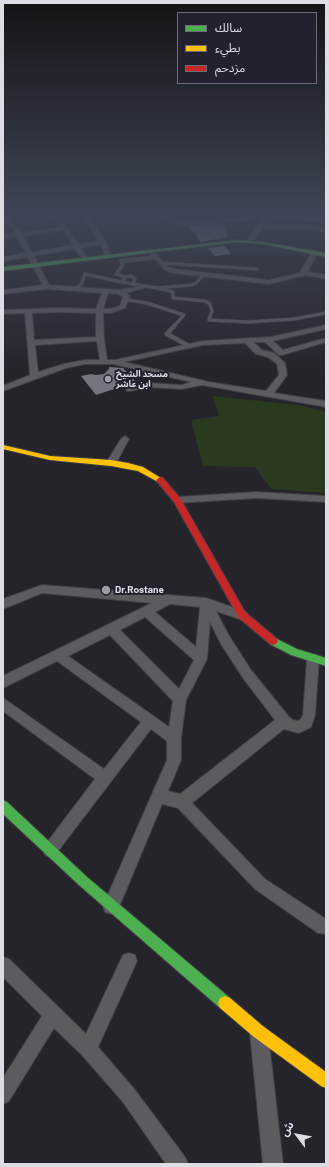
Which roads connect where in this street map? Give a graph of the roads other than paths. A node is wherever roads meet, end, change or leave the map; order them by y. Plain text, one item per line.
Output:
1 (38, 270) edge
2 (119, 270) edge
3 (172, 270) edge
4 (305, 272) joint
5 (203, 275) junction
6 (126, 277) junction
7 (326, 278) edge
8 (122, 282) junction
9 (133, 284) junction
10 (145, 286) junction
11 (47, 287) junction
12 (77, 288) junction
13 (157, 288) junction
14 (106, 290) junction
15 (3, 292) edge
16 (120, 292) junction
17 (127, 300) junction
18 (28, 310) junction
19 (100, 310) junction
20 (3, 312) edge
21 (326, 313) edge
22 (326, 326) edge
23 (100, 339) junction
24 (268, 340) junction
25 (326, 340) edge
26 (247, 341) junction
27 (30, 344) junction
28 (189, 346) junction
29 (104, 362) junction
30 (113, 362) junction
31 (34, 376) junction
32 (204, 383) junction
33 (3, 388) edge
34 (130, 389) dead end
35 (269, 394) junction
36 (326, 404) edge
37 (125, 439) dead end
38 (3, 447) edge
39 (111, 463) junction
40 (326, 499) edge
41 (177, 500) junction
42 (170, 600) junction
43 (206, 603) junction
44 (3, 604) edge
45 (146, 611) junction
46 (242, 614) junction
47 (111, 628) junction
48 (58, 655) junction
49 (201, 659) junction
50 (313, 659) junction
51 (326, 662) edge
52 (3, 682) edge
53 (180, 699) junction
54 (3, 704) edge
55 (150, 721) junction
56 (284, 721) junction
57 (174, 738) junction
58 (105, 778) junction
59 (158, 796) junction
60 (182, 802) junction
61 (3, 806) edge
62 (50, 850) junction
63 (111, 906) junction
64 (324, 927) dead end
65 (129, 961) dead end
66 (3, 965) edge
67 (53, 1014) junction
68 (259, 1032) junction
69 (88, 1049) junction
70 (326, 1081) edge
71 (3, 1095) edge
72 (178, 1164) edge
73 (273, 1164) edge

1 - 11 street
2 - 6 lane
3 - 5 street
4 - 5 street
4 - 7 street
5 - 13 lane
6 - 8 lane
6 - 9 lane
8 - 9 lane
8 - 12 lane
9 - 10 lane
10 - 13 lane
10 - 16 street
11 - 12 street
11 - 15 street
12 - 14 street
13 - 21 lane
14 - 16 street
14 - 19 street
16 - 17 street
17 - 19 street
17 - 28 lane
18 - 19 street
18 - 20 street
18 - 27 street
19 - 23 street
22 - 24 street
23 - 27 street
23 - 29 street
24 - 25 street
24 - 26 street
26 - 28 street
26 - 35 street
27 - 31 street
28 - 30 street
29 - 30 street
29 - 31 street
30 - 32 street
31 - 33 street
32 - 34 street
32 - 35 street
35 - 36 street
37 - 39 street
38 - 39 street
39 - 41 street
40 - 41 street
41 - 46 street
42 - 43 street
42 - 44 street
42 - 45 street
43 - 46 street
43 - 49 street
43 - 56 street
45 - 47 street
45 - 49 street
46 - 50 street
47 - 48 street
47 - 53 street
48 - 52 street
48 - 55 street
49 - 53 street
50 - 51 street
50 - 56 street
53 - 57 street
54 - 58 street
55 - 57 street
55 - 58 street
56 - 60 street
57 - 59 street
58 - 62 street
59 - 60 street
59 - 63 street
60 - 64 street
61 - 62 street
62 - 63 street
63 - 68 street
65 - 69 street
66 - 67 street
67 - 69 street
67 - 71 street
68 - 70 street
68 - 73 street
69 - 72 street

